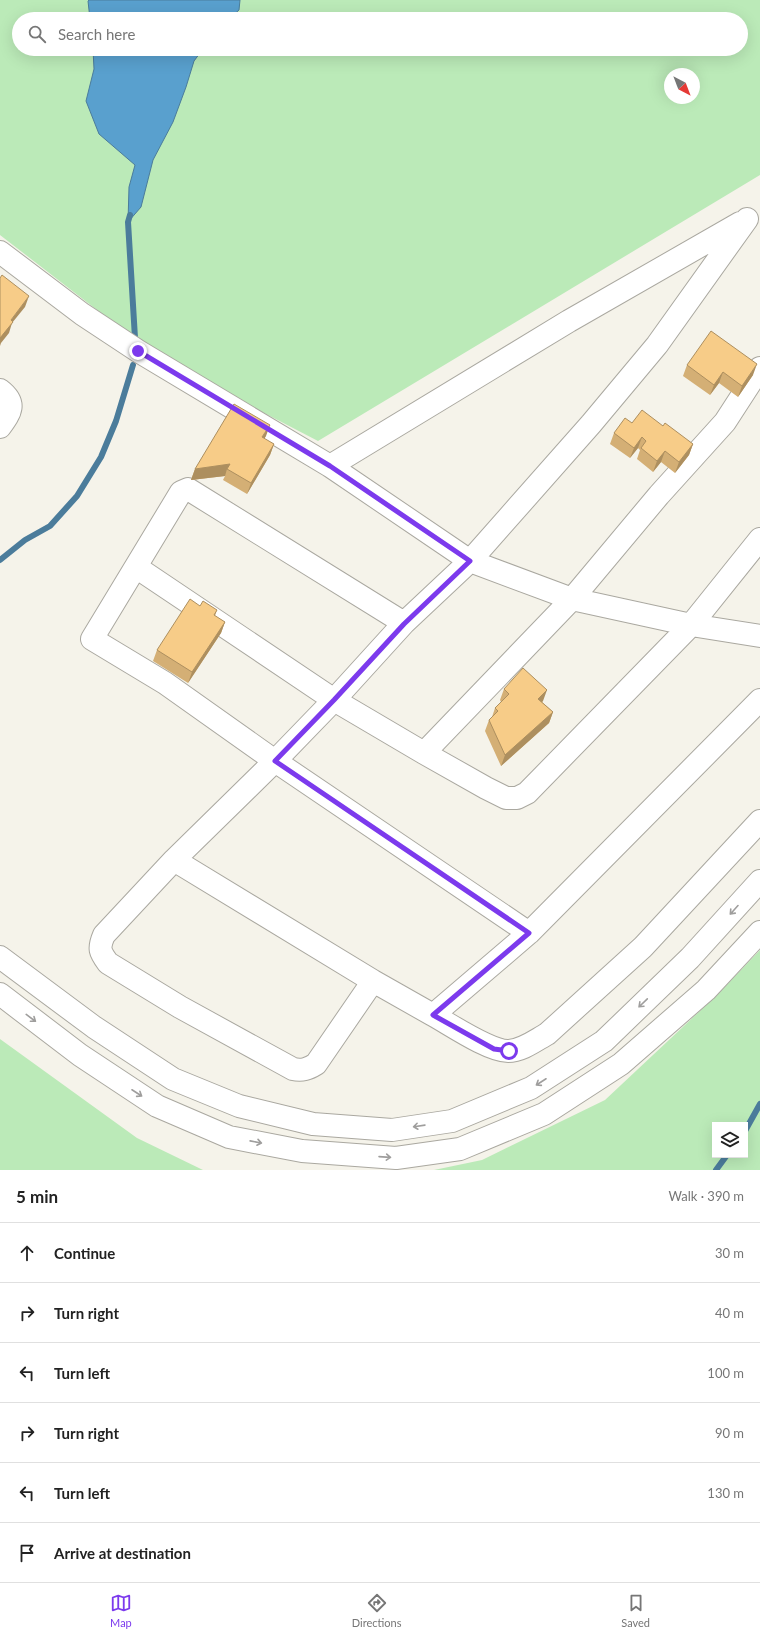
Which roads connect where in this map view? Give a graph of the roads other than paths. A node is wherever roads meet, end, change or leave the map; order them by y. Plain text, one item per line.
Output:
1 (754, 215) edge
2 (0, 252) edge
3 (760, 368) edge
4 (0, 390) edge
5 (0, 427) edge
6 (330, 466) junction
7 (760, 539) edge
8 (470, 561) junction
9 (136, 566) junction
10 (572, 599) junction
11 (404, 624) junction
12 (691, 625) junction
13 (760, 636) edge
14 (334, 700) junction
15 (760, 700) edge
16 (424, 753) junction
17 (275, 761) junction
18 (760, 821) edge
19 (174, 860) junction
20 (760, 881) edge
21 (760, 932) edge
22 (529, 933) junction
23 (0, 957) edge
24 (372, 981) junction
25 (0, 994) edge
26 (433, 1015) junction
27 (173, 1079) junction
28 (157, 1106) junction

1 - 6 street
1 - 8 street
2 - 6 street
3 - 10 street
4 - 5 street
6 - 8 street
7 - 12 street
8 - 10 street
8 - 11 street
9 - 11 street
9 - 14 street
9 - 17 street
10 - 12 street
10 - 16 street
11 - 14 street
12 - 13 street
12 - 16 street
14 - 16 street
14 - 17 street
15 - 22 street
17 - 19 street
17 - 22 street
18 - 26 street
19 - 24 street
19 - 24 street
20 -> 27 street
28 -> 21 street
22 - 26 street
23 - 27 street
24 - 26 street
25 -> 28 street
27 - 28 street

